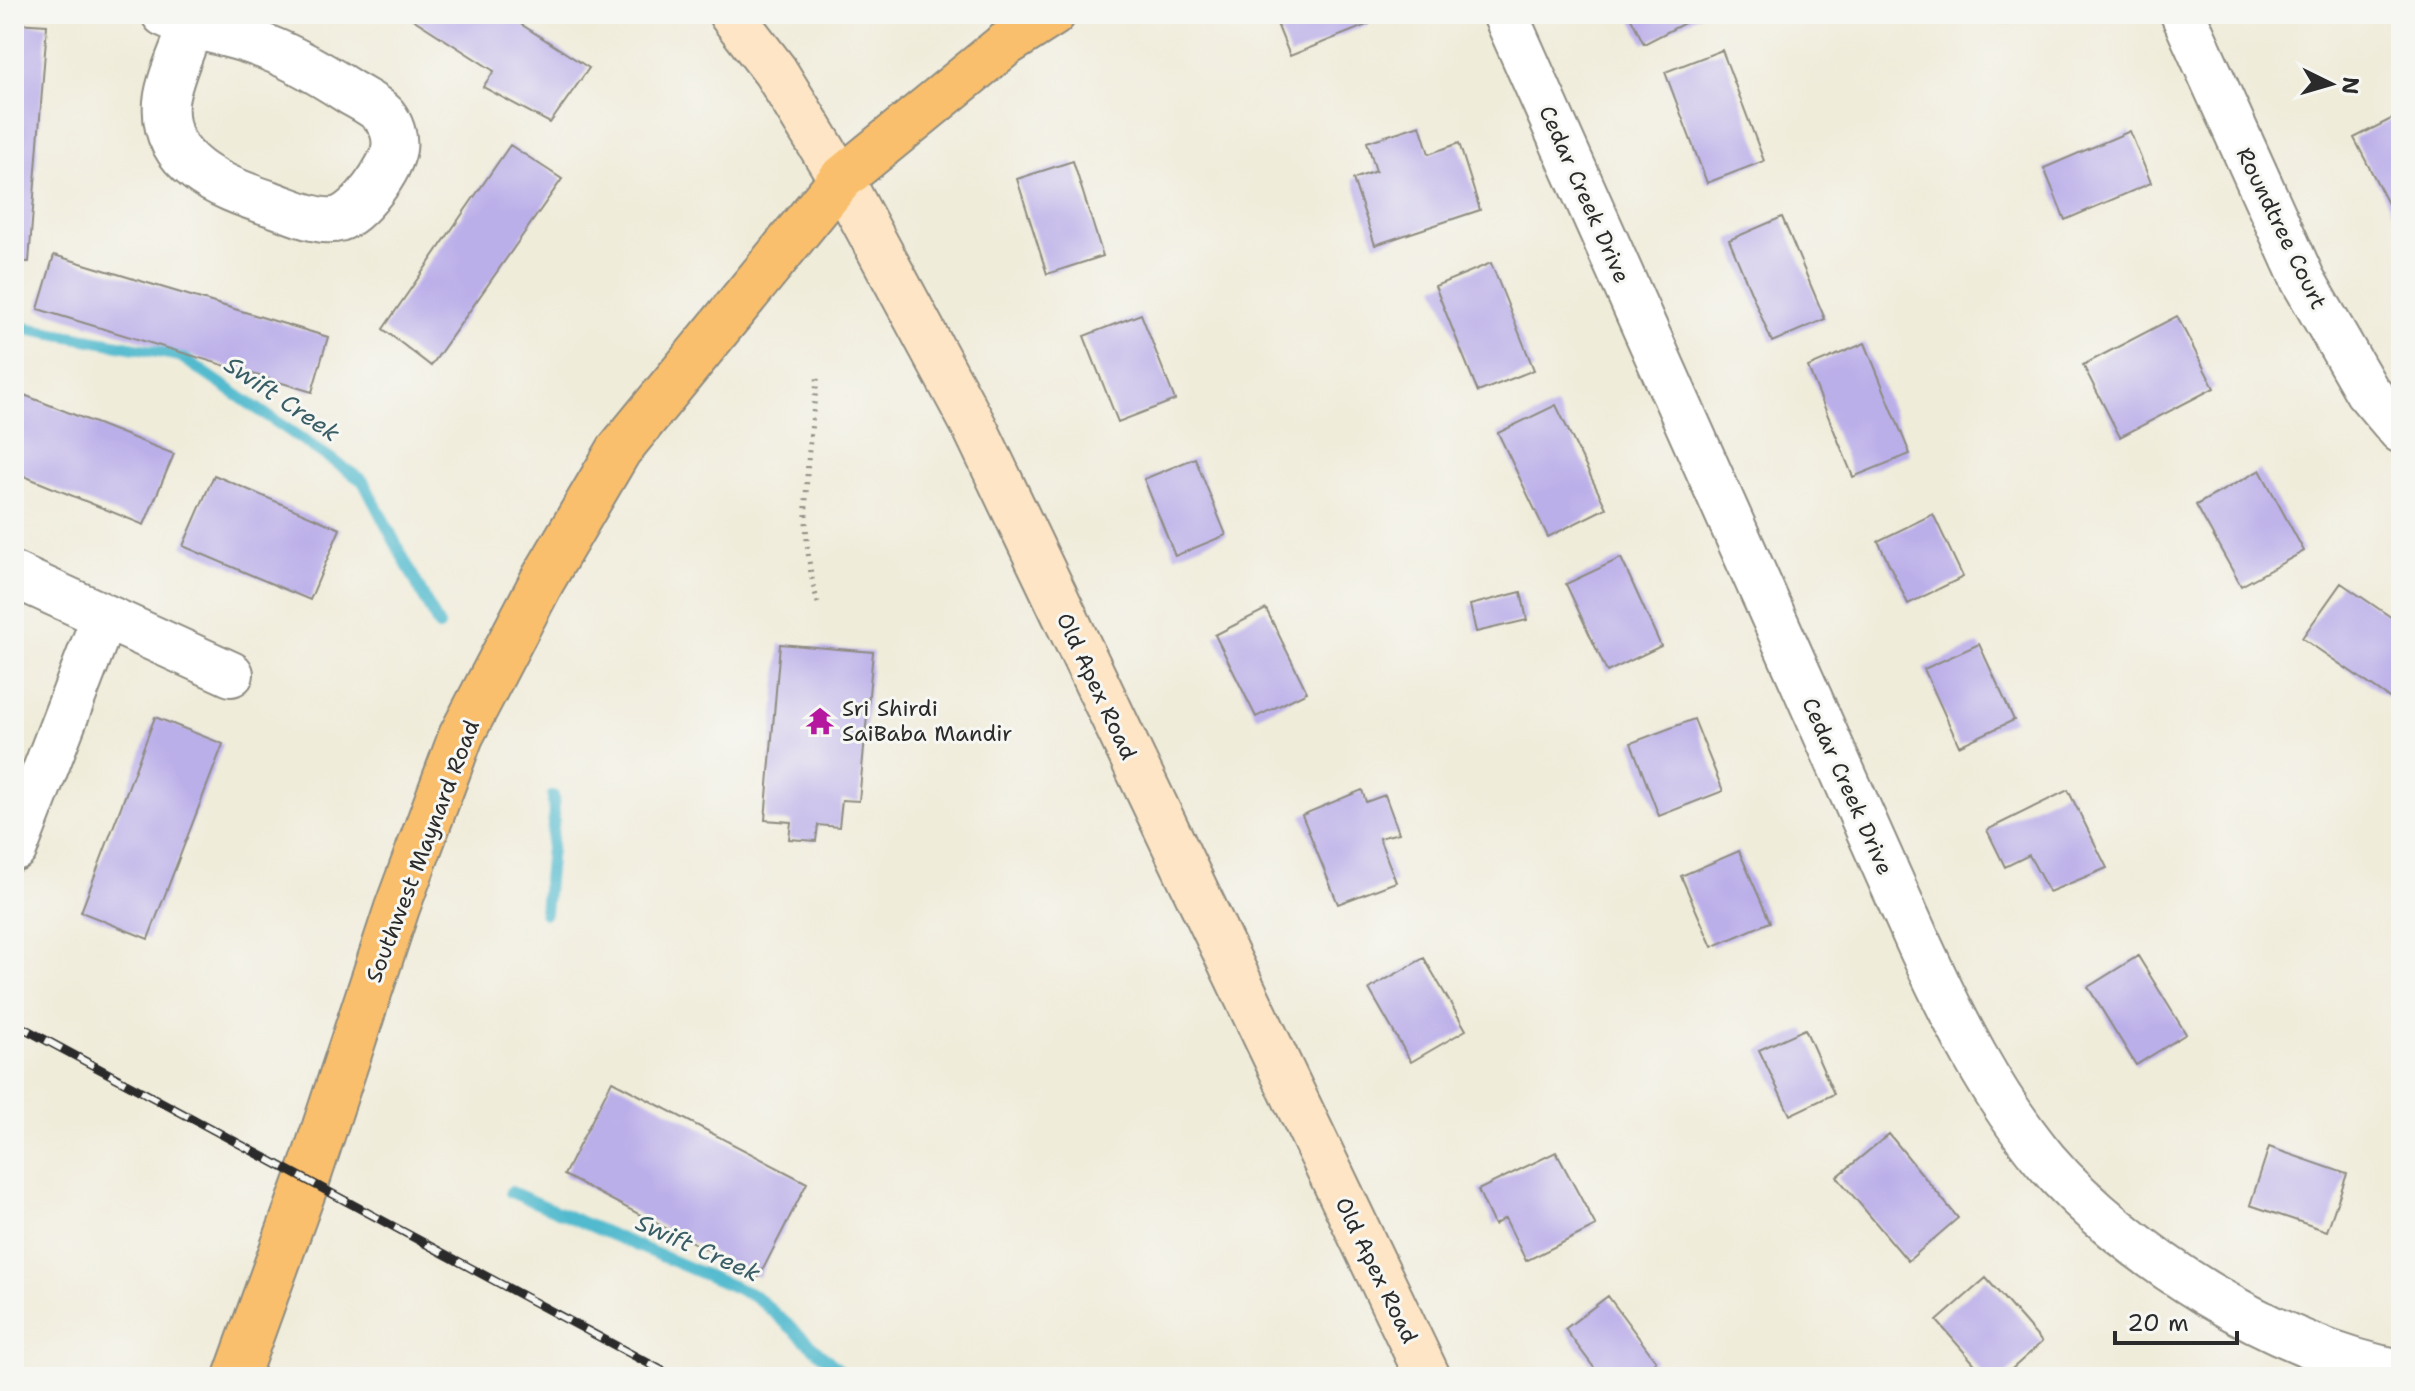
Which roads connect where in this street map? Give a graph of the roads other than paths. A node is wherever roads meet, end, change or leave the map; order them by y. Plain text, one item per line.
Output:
1 (731, 14) edge
2 (1053, 14) edge
3 (1505, 14) edge
4 (2183, 14) edge
5 (178, 20) edge
6 (841, 179) junction
7 (2401, 431) edge
8 (14, 575) edge
9 (104, 617) junction
10 (231, 674) dead end
11 (15, 848) edge
12 (2401, 1372) edge
13 (236, 1377) edge
14 (1428, 1377) edge

1 - 6 main road, Old Apex Road
2 - 6 main road, Southwest Maynard Road
3 - 12 street, Cedar Creek Drive
4 - 7 street, Roundtree Court
5 - 5 street
6 - 13 main road, Southwest Maynard Road
6 - 14 main road, Old Apex Road
8 - 9 street
9 - 10 street
9 - 11 street

